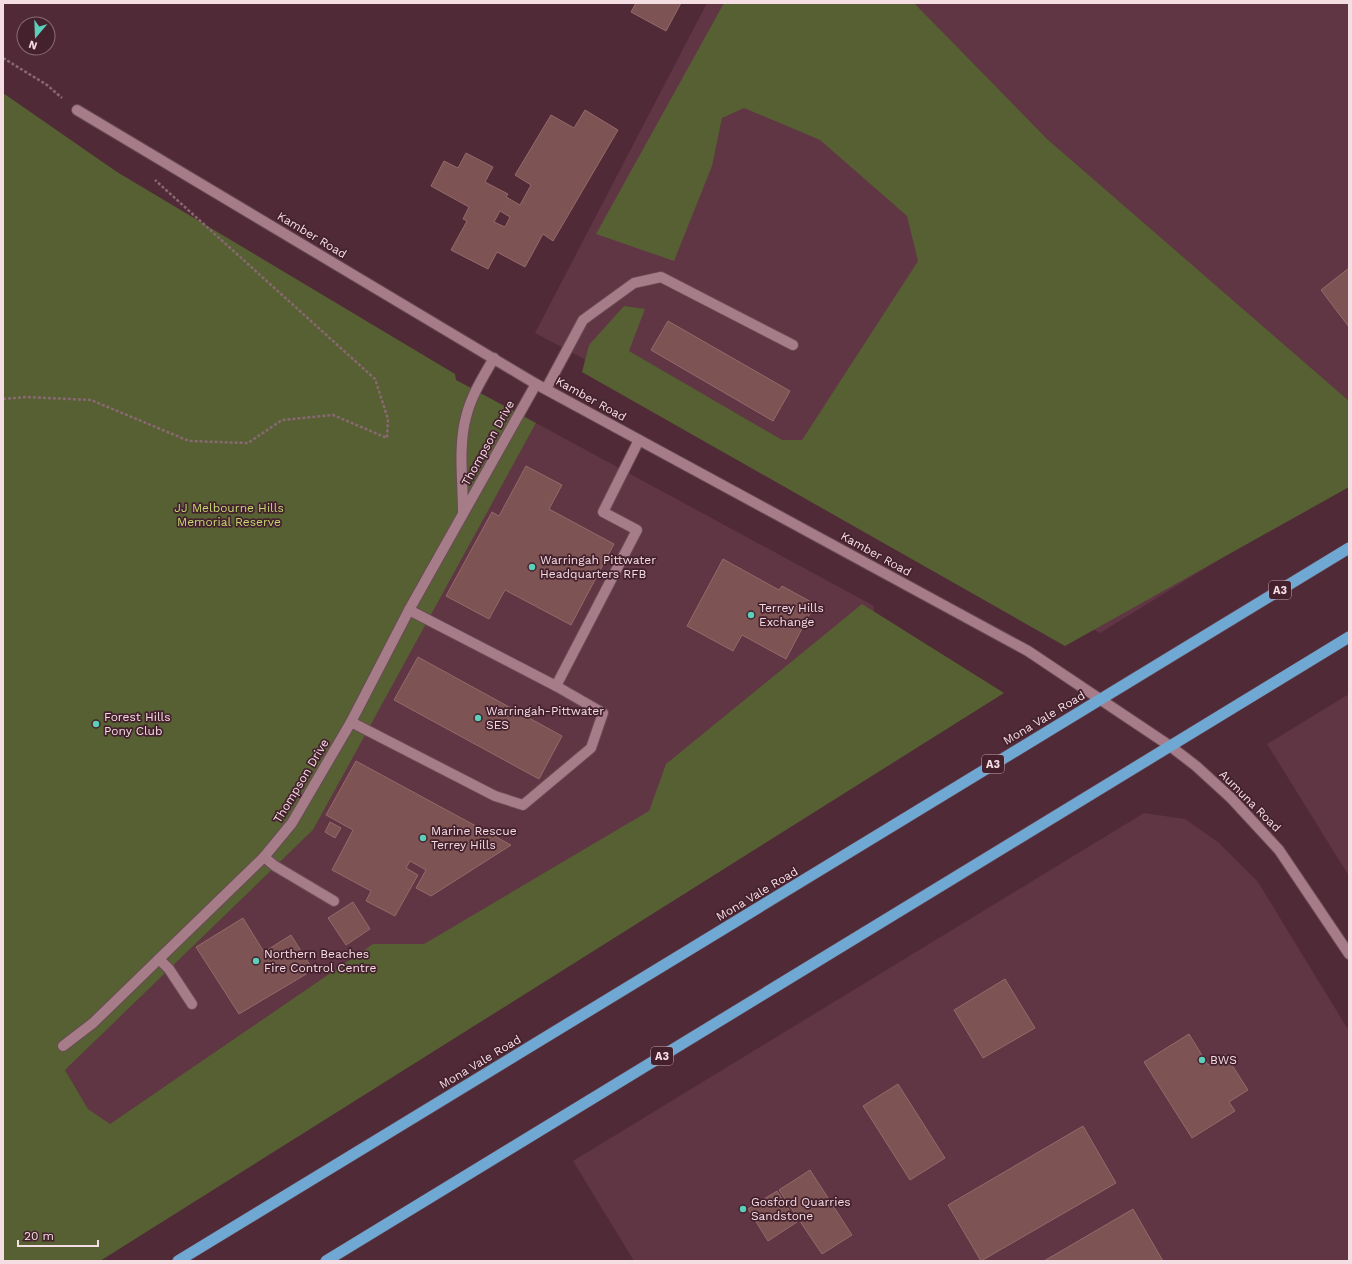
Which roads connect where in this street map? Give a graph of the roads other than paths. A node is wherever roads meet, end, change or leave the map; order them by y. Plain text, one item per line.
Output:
1 (77, 110) road end
2 (793, 345) dead end
3 (494, 358) junction
4 (536, 384) junction
5 (546, 389) junction
6 (639, 440) junction
7 (463, 514) junction
8 (1349, 548) edge
9 (409, 610) junction
10 (1349, 637) edge
11 (556, 686) junction
12 (1100, 699) junction
13 (352, 722) junction
14 (1170, 746) junction
15 (264, 857) junction
16 (334, 901) dead end
17 (1349, 954) edge
18 (159, 959) junction
19 (192, 1004) dead end
20 (63, 1046) dead end
21 (178, 1261) edge
22 (326, 1261) edge

1 - 3 street, Kamber Road
2 - 5 street
3 - 4 street, Kamber Road
3 - 7 street, Thompson Drive
4 - 5 street, Kamber Road
4 - 7 street, Thompson Drive
5 - 6 street, Kamber Road
6 - 11 street
6 - 12 street, Kamber Road
7 - 9 street, Thompson Drive
8 - 12 highway, Mona Vale Road / A3
9 - 11 street
9 - 13 street, Thompson Drive
10 - 14 highway, A3
11 - 13 street
12 - 14 street, Aumuna Road
12 - 21 highway, Mona Vale Road / A3
13 - 15 street, Thompson Drive
14 - 17 street, Aumuna Road
14 - 22 highway, A3
15 - 16 street
15 - 18 street, Thompson Drive
18 - 19 street
18 - 20 street, Thompson Drive

